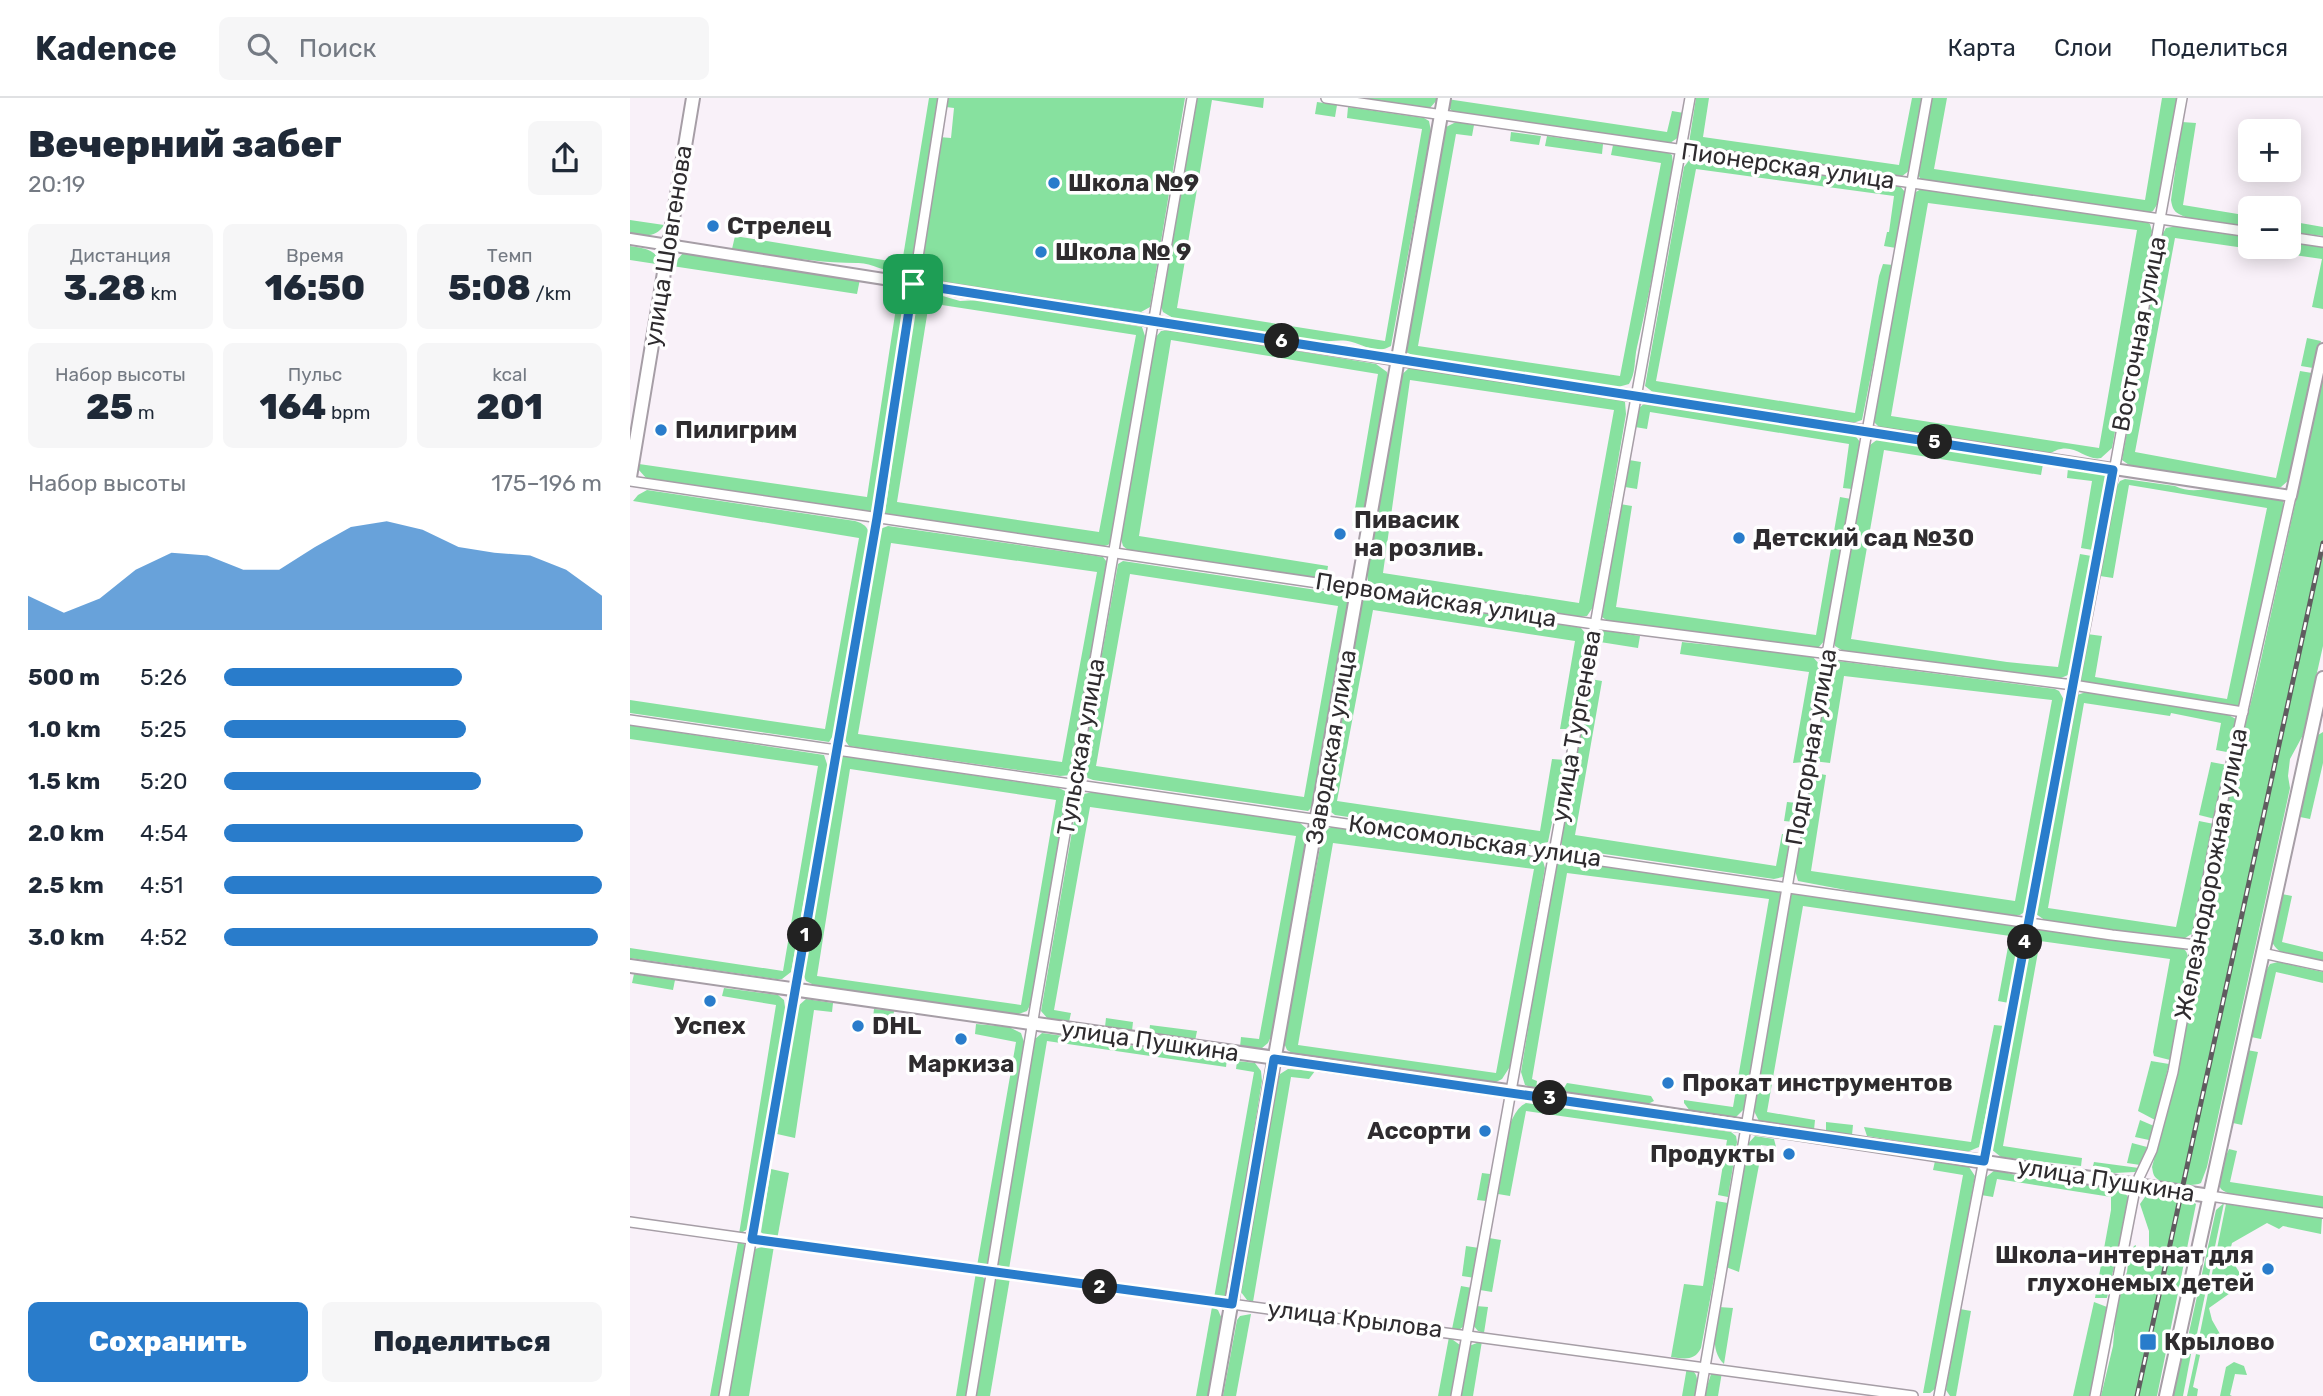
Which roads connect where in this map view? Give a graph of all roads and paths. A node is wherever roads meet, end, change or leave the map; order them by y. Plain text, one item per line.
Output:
1 (693, 98) edge
2 (943, 98) edge
3 (1192, 98) edge
4 (1325, 98) edge
5 (1444, 98) edge
6 (1690, 98) edge
7 (1927, 98) edge
8 (2182, 98) edge
9 (1441, 115) junction
10 (1680, 150) junction
11 (1912, 183) junction
12 (2161, 219) junction
13 (2238, 230) edge
14 (630, 239) edge
15 (2301, 239) edge
16 (2323, 242) edge
17 (668, 244) junction
18 (913, 284) junction
19 (1154, 321) junction
20 (2323, 349) edge
21 (1398, 360) junction
22 (1637, 396) junction
23 (1867, 431) junction
24 (2113, 470) junction
25 (630, 479) edge
26 (2291, 496) junction
27 (877, 518) junction
28 (1114, 553) junction
29 (1359, 588) junction
30 (1594, 624) junction
31 (1827, 654) junction
32 (2323, 678) edge
33 (2073, 685) junction
34 (2243, 712) junction
35 (630, 720) edge
36 (2318, 722) edge
37 (837, 749) junction
38 (1075, 784) junction
39 (1318, 819) junction
40 (1553, 853) junction
41 (1787, 887) junction
42 (2029, 923) junction
43 (2196, 945) junction
44 (2262, 953) junction
45 (630, 965) edge
46 (2323, 966) edge
47 (796, 988) junction
48 (1032, 1024) junction
49 (1274, 1059) junction
50 (1511, 1093) junction
51 (1746, 1126) junction
52 (1984, 1161) junction
53 (2136, 1184) junction
54 (2210, 1196) junction
55 (2323, 1213) edge
56 (630, 1222) edge
57 (752, 1239) junction
58 (991, 1270) junction
59 (1232, 1304) junction
60 (1468, 1334) junction
61 (1705, 1367) junction
62 (724, 1396) edge
63 (971, 1396) edge
64 (1215, 1396) edge
65 (1456, 1396) edge
66 (1700, 1396) edge
67 (1913, 1396) edge
68 (1939, 1396) edge
69 (2095, 1396) edge
70 (2166, 1396) edge

1 - 17 main road, улица Шовгенова
2 - 18 street
3 - 19 street, Тульская улица
4 - 9 street, Пионерская улица
5 - 9 main road, Заводская улица
6 - 10 street, улица Тургенева
7 - 11 street, Подгорная улица
8 - 12 street, Восточная улица
9 - 10 street, Пионерская улица
9 - 21 main road, Заводская улица
10 - 11 street, Пионерская улица
10 - 22 street, улица Тургенева
11 - 12 street, Пионерская улица
11 - 23 street, Подгорная улица
12 - 13 street, Пионерская улица
12 - 24 street, Восточная улица
14 - 17 street
15 - 16 street
17 - 18 street
17 - 25 main road, улица Шовгенова
18 - 19 street
18 - 27 street
19 - 21 street
19 - 28 street, Тульская улица
20 - 26 street, Железнодорожная улица
21 - 22 street
21 - 29 main road, Заводская улица
22 - 23 street
22 - 30 street, улица Тургенева
23 - 24 street
23 - 31 street, Подгорная улица
24 - 26 street
24 - 33 street, Восточная улица
25 - 27 street, Первомайская улица
26 - 34 street, Железнодорожная улица
27 - 28 street, Первомайская улица
27 - 37 street
28 - 29 street, Первомайская улица
28 - 38 street, Тульская улица
29 - 30 street, Первомайская улица
29 - 39 main road, Заводская улица
30 - 31 street, Первомайская улица
30 - 40 street, улица Тургенева
31 - 33 street, Первомайская улица
31 - 41 street, Подгорная улица
32 - 36 main road
33 - 34 street, Первомайская улица
33 - 42 street, Восточная улица
34 - 43 street, Железнодорожная улица
35 - 37 street, Комсомольская улица
36 - 44 main road
37 - 38 street, Комсомольская улица
37 - 47 street
38 - 39 street, Комсомольская улица
38 - 48 street, Тульская улица
39 - 40 street, Комсомольская улица
39 - 49 main road, Заводская улица
40 - 41 street, Комсомольская улица
40 - 50 street, улица Тургенева
41 - 42 street, Комсомольская улица
41 - 51 street, Подгорная улица
42 - 43 street, Комсомольская улица
42 - 52 street, Восточная улица
43 - 53 street, Железнодорожная улица
44 - 46 street
44 - 54 main road
45 - 47 main road, улица Пушкина
47 - 48 main road, улица Пушкина
47 - 57 street
48 - 49 main road, улица Пушкина
48 - 58 street, Тульская улица
49 - 50 main road, улица Пушкина
49 - 59 main road, Заводская улица
50 - 51 main road, улица Пушкина
50 - 60 street, улица Тургенева
51 - 52 main road, улица Пушкина
51 - 61 street, Подгорная улица
52 - 53 main road, улица Пушкина
52 - 68 street, Восточная улица
53 - 54 main road, улица Пушкина
53 - 69 street, Железнодорожная улица
54 - 55 street
54 - 70 main road
56 - 57 street, улица Крылова
57 - 58 street, улица Крылова
57 - 62 street
58 - 59 street, улица Крылова
58 - 63 street, Тульская улица
59 - 60 street, улица Крылова
59 - 64 main road, Заводская улица
60 - 61 street, улица Крылова
60 - 65 street, улица Тургенева
61 - 66 street, Подгорная улица
61 - 67 street, улица Крылова

